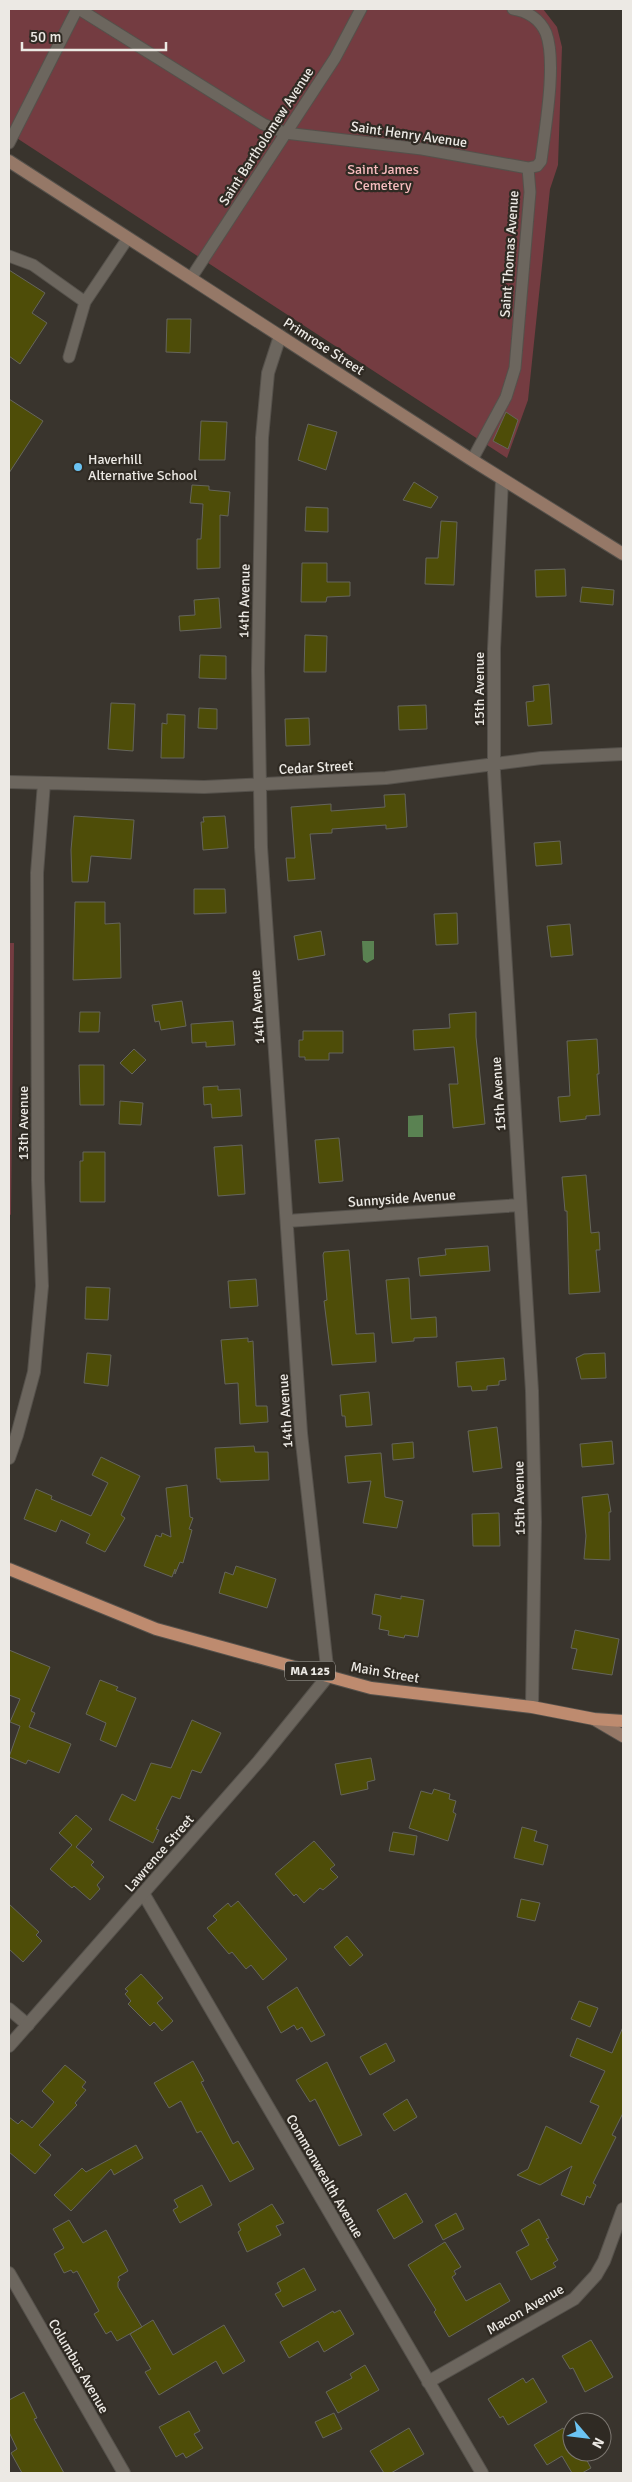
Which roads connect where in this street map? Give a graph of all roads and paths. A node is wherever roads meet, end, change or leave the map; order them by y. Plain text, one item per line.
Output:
1 (78, 9) edge
2 (361, 9) edge
3 (513, 9) edge
4 (285, 133) junction
5 (9, 143) edge
6 (9, 161) edge
7 (528, 168) junction
8 (128, 238) junction
9 (9, 256) edge
10 (191, 278) junction
11 (85, 302) junction
12 (280, 336) junction
13 (69, 357) dead end
14 (472, 460) junction
15 (502, 480) junction
16 (623, 554) edge
17 (623, 754) edge
18 (494, 764) junction
19 (9, 782) edge
20 (44, 783) junction
21 (260, 784) junction
22 (520, 1205) junction
23 (287, 1221) junction
24 (9, 1458) edge
25 (9, 1570) edge
26 (328, 1676) junction
27 (532, 1707) junction
28 (594, 1719) junction
29 (623, 1721) edge
30 (623, 1736) edge
31 (143, 1893) junction
32 (9, 2009) edge
33 (28, 2025) junction
34 (9, 2046) edge
35 (623, 2210) edge
36 (9, 2273) edge
37 (428, 2382) junction
38 (124, 2473) edge
39 (482, 2473) edge

1 - 4 lane, Saint Henry Avenue
1 - 5 lane
2 - 4 lane, Saint Bartholomew Avenue
3 - 7 lane
4 - 7 lane, Saint Henry Avenue
4 - 10 lane, Saint Bartholomew Avenue
6 - 8 main road, Primrose Street
7 - 14 lane, Saint Thomas Avenue
8 - 10 main road, Primrose Street
8 - 11 lane
9 - 11 lane
10 - 12 main road, Primrose Street
11 - 13 lane
12 - 14 main road, Primrose Street
12 - 21 street, 14th Avenue
14 - 15 main road, Primrose Street
15 - 16 main road, Primrose Street
15 - 18 street, 15th Avenue
17 - 18 street, Cedar Street
18 - 21 street, Cedar Street
18 - 22 street, 15th Avenue
19 - 20 street, Cedar Street
20 - 21 street, Cedar Street
20 - 24 street, 13th Avenue
21 - 23 street, 14th Avenue
22 - 23 street, Sunnyside Avenue
22 - 27 street, 15th Avenue
23 - 26 street, 14th Avenue
25 - 26 main road, Main Street / MA 125
26 - 27 main road, Main Street / MA 125
26 - 31 street, Lawrence Street
27 - 28 main road, Main Street / MA 125
28 - 29 main road, Main Street / MA 125
28 - 30 main road
31 - 33 street, Lawrence Street
31 - 37 street, Commonwealth Avenue
32 - 33 street
33 - 34 street, Lawrence Street
35 - 37 street, Macon Avenue
36 - 38 street, Columbus Avenue
37 - 39 street, Commonwealth Avenue

